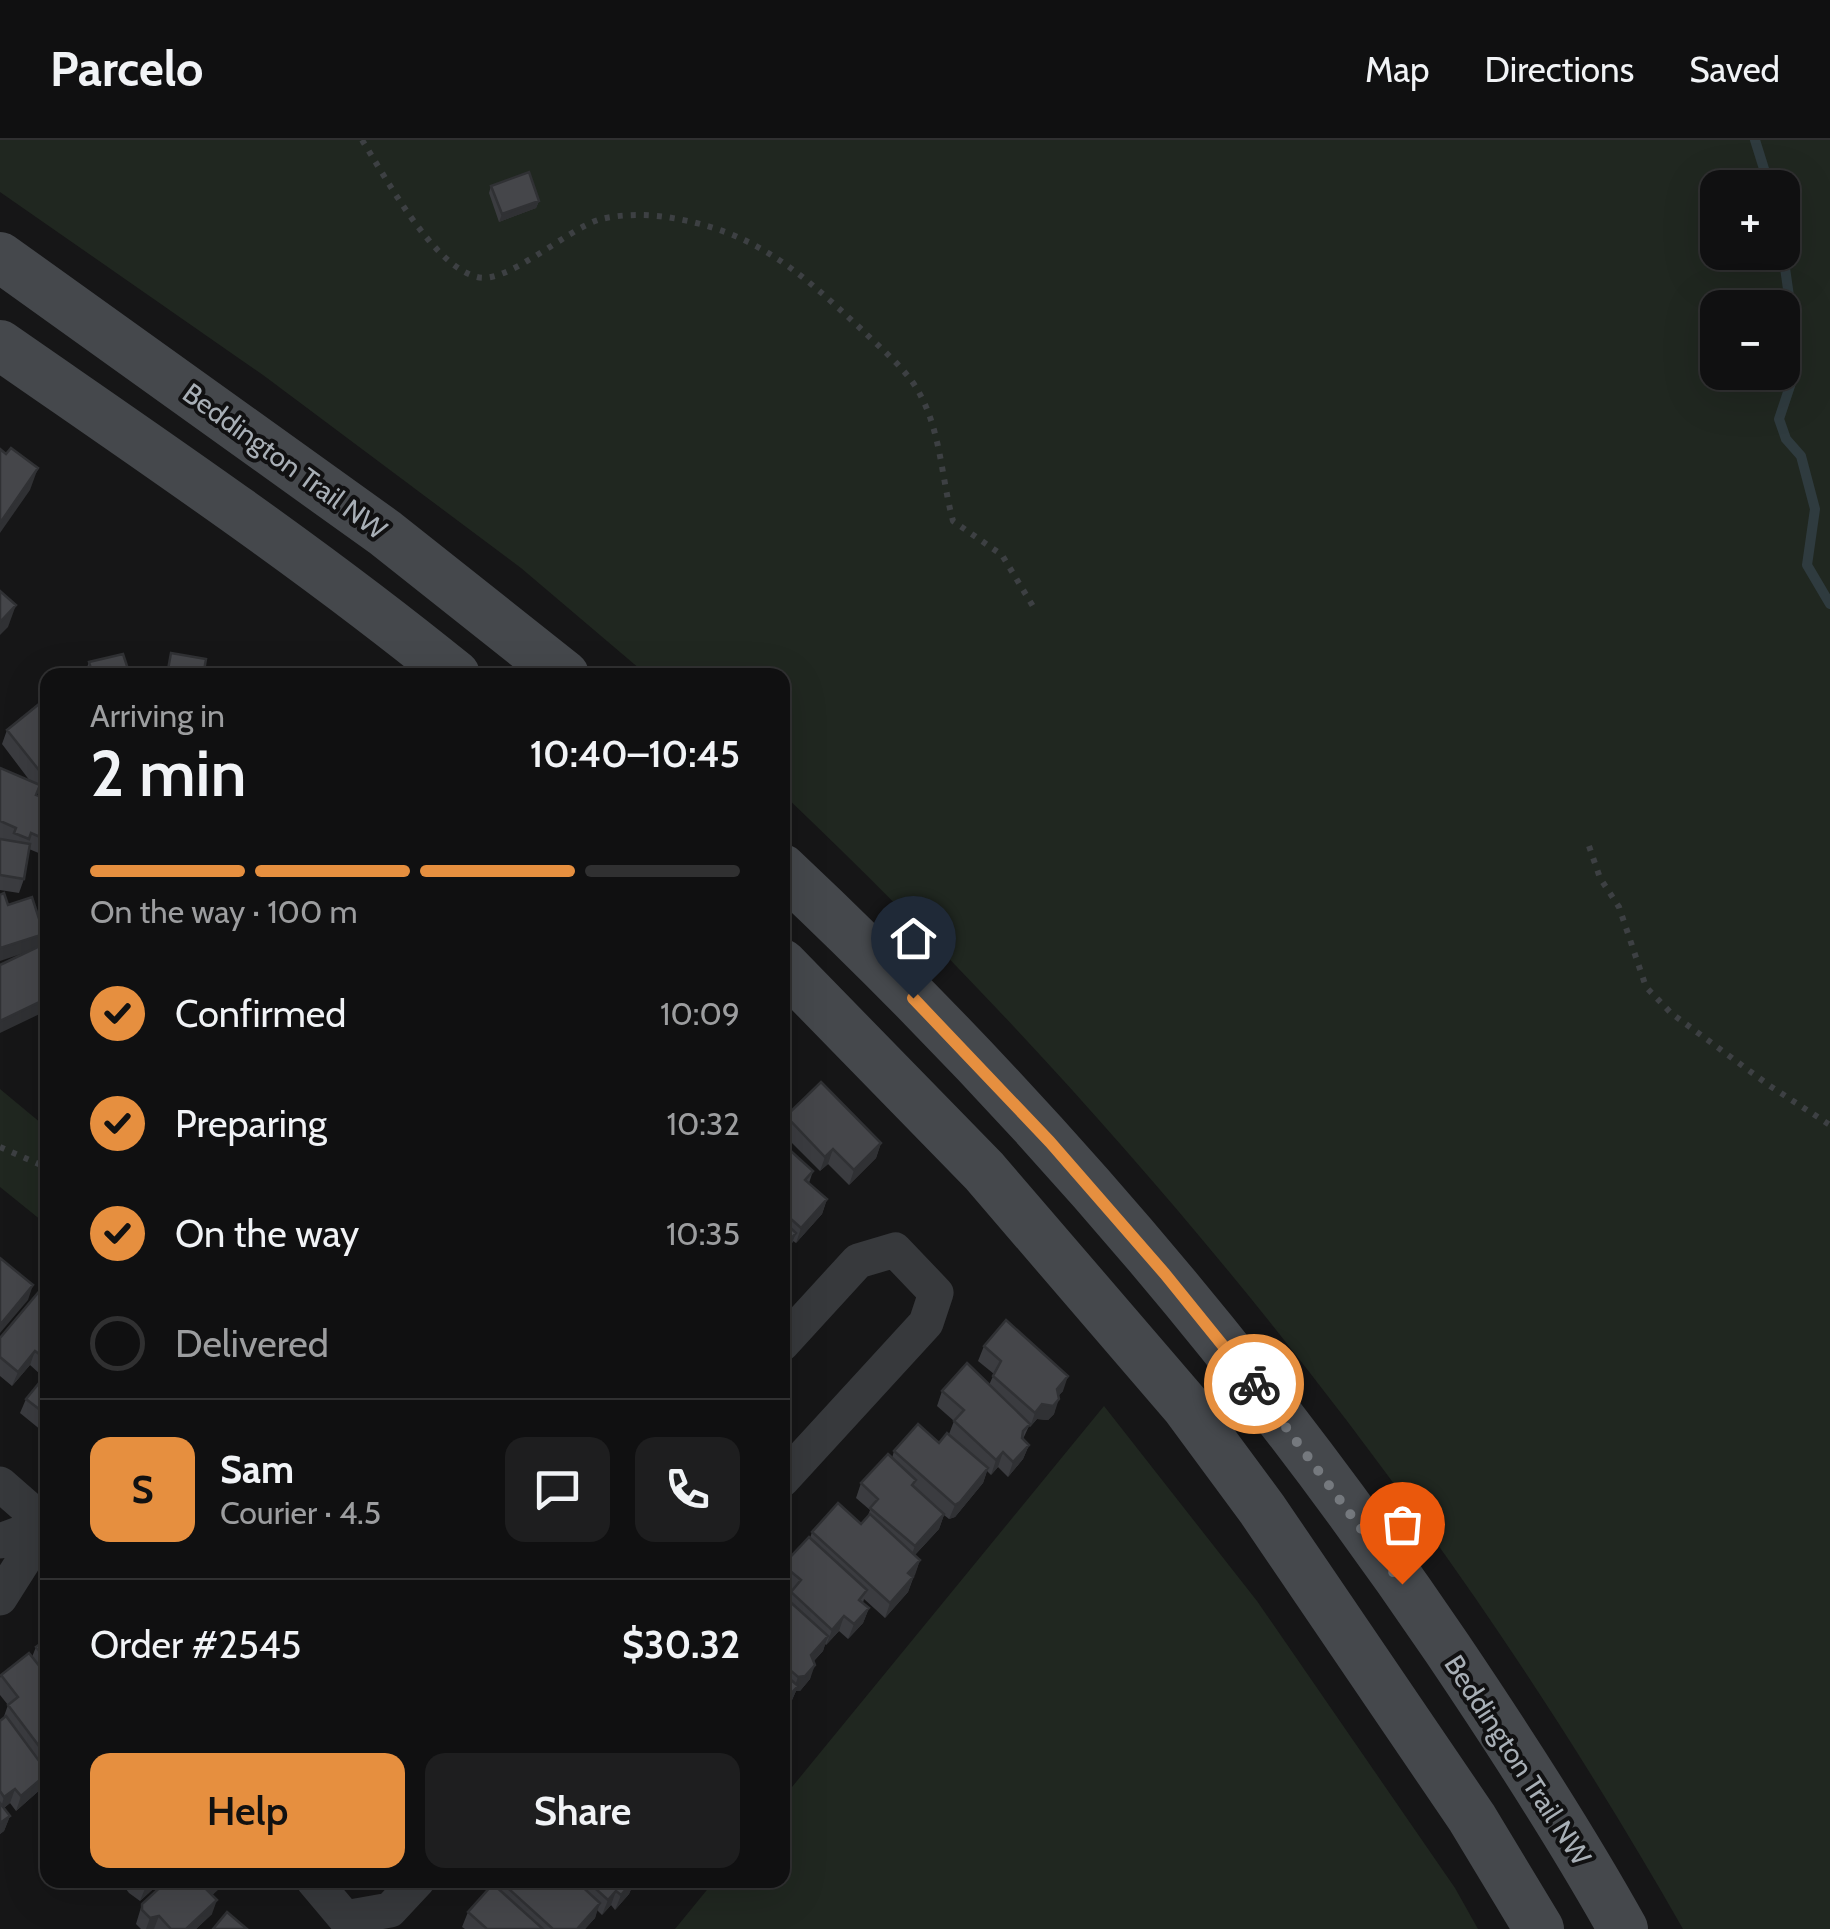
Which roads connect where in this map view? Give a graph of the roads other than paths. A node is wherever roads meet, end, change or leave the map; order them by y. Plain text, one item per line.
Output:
1 (0, 257) edge
2 (0, 345) edge
3 (446, 668) edge
4 (555, 668) edge
5 (790, 876) edge
6 (790, 972) edge
7 (790, 1335) edge
8 (790, 1471) edge
9 (0, 1484) edge
10 (40, 1518) edge
11 (40, 1527) edge
12 (40, 1535) edge
13 (0, 1541) edge
14 (0, 1598) edge
15 (320, 1888) edge
16 (411, 1888) edge
17 (1539, 1929) edge
18 (1623, 1929) edge

1 - 4 main road, Beddington Trail NW
2 - 3 main road
5 - 18 main road, Beddington Trail NW
6 - 17 main road
7 - 8 street
9 - 10 street
11 - 13 street
12 - 14 street
15 - 16 street

